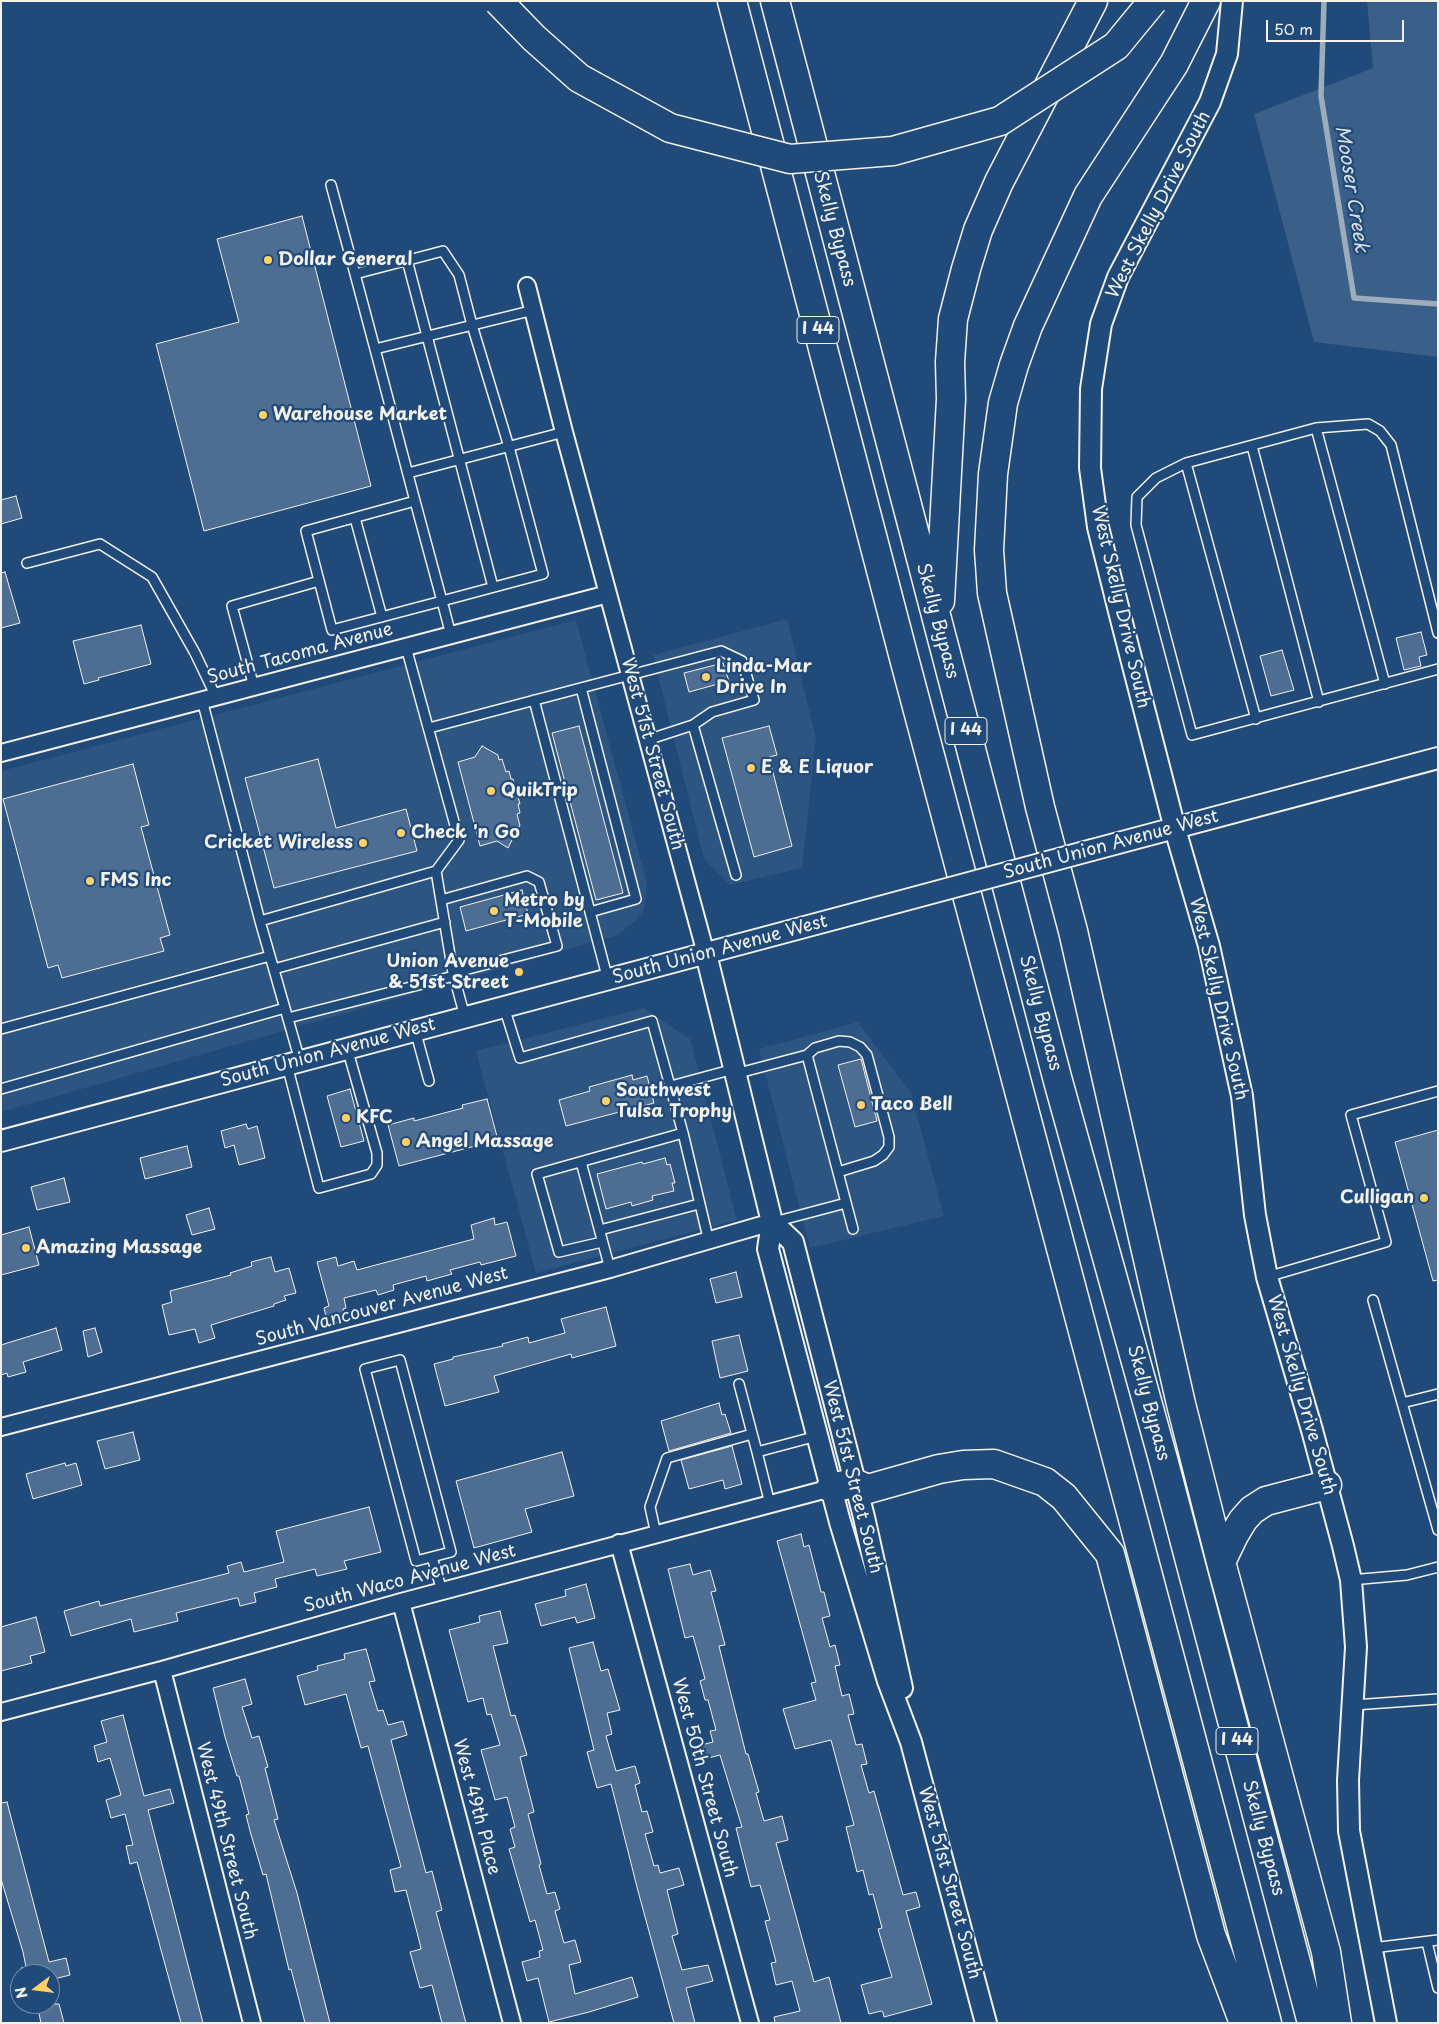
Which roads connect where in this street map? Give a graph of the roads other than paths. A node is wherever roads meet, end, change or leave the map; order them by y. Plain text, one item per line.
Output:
1 (498, 1) edge
2 (732, 1) edge
3 (775, 1) edge
4 (1093, 1) edge
5 (1153, 1) edge
6 (1206, 1) edge
7 (1232, 1) edge
8 (331, 185) dead end
9 (407, 260) junction
10 (355, 274) junction
11 (527, 286) dead end
12 (534, 310) junction
13 (472, 325) junction
14 (427, 336) junction
15 (375, 349) junction
16 (1316, 428) junction
17 (564, 432) junction
18 (509, 446) junction
19 (1252, 446) junction
20 (460, 460) junction
21 (1186, 463) junction
22 (408, 473) junction
23 (416, 501) junction
24 (355, 518) junction
25 (27, 563) dead end
26 (319, 581) junction
27 (493, 587) junction
28 (608, 594) junction
29 (442, 601) junction
30 (382, 617) junction
31 (939, 627) junction
32 (1438, 633) edge
33 (451, 635) junction
34 (406, 647) junction
35 (1438, 669) edge
36 (630, 675) junction
37 (1385, 684) junction
38 (254, 687) junction
39 (580, 688) junction
40 (209, 698) junction
41 (534, 700) junction
42 (1319, 702) junction
43 (1256, 719) junction
44 (693, 725) junction
45 (429, 728) junction
46 (648, 740) junction
47 (1, 753) edge
48 (1438, 758) edge
49 (1174, 829) junction
50 (436, 871) junction
51 (736, 875) dead end
52 (441, 900) junction
53 (590, 912) junction
54 (260, 921) junction
55 (445, 922) junction
56 (706, 954) junction
57 (270, 956) junction
58 (274, 969) junction
59 (454, 975) junction
60 (608, 980) junction
61 (504, 1006) junction
62 (285, 1008) junction
63 (465, 1017) junction
64 (288, 1018) junction
65 (1, 1029) edge
66 (415, 1030) junction
67 (348, 1048) junction
68 (807, 1055) junction
69 (293, 1063) junction
70 (735, 1071) junction
71 (429, 1081) dead end
72 (671, 1086) junction
73 (1, 1088) edge
74 (1438, 1091) edge
75 (684, 1133) junction
76 (1, 1141) edge
77 (581, 1162) junction
78 (838, 1172) junction
79 (846, 1203) junction
80 (699, 1204) junction
81 (772, 1222) junction
82 (853, 1229) dead end
83 (600, 1230) junction
84 (602, 1242) junction
85 (708, 1242) junction
86 (610, 1269) junction
87 (1267, 1277) junction
88 (1372, 1300) dead end
89 (739, 1384) dead end
90 (1438, 1394) edge
91 (1402, 1403) junction
92 (1, 1427) edge
93 (752, 1434) junction
94 (817, 1436) junction
95 (757, 1452) junction
96 (1327, 1485) junction
97 (842, 1486) junction
98 (770, 1504) junction
99 (1438, 1530) edge
100 (656, 1534) junction
101 (619, 1543) junction
102 (432, 1557) junction
103 (1221, 1562) junction
104 (1438, 1566) edge
105 (1351, 1580) junction
106 (442, 1591) junction
107 (400, 1602) junction
108 (162, 1670) junction
109 (1438, 1699) edge
110 (1354, 1705) junction
111 (1, 1712) edge
112 (1438, 1940) edge
113 (1427, 1942) junction
114 (1371, 1948) junction
115 (1438, 1988) edge
116 (982, 2022) edge
117 (252, 2023) edge
118 (512, 2023) edge
119 (750, 2023) edge
120 (1244, 2023) edge
121 (1267, 2023) edge
122 (1312, 2023) edge
123 (1337, 2023) edge
124 (1386, 2023) edge

1 - 5 highway, bridge
2 - 121 highway, I 44
3 - 31 highway, Skelly Bypass / I 44
4 - 31 highway
6 - 103 highway
7 - 49 street, West Skelly Drive South
8 - 10 lane
9 - 10 lane
9 - 13 lane
9 - 14 lane
10 - 15 lane
11 - 12 street, West 51st Street South
12 - 13 lane
12 - 17 street, West 51st Street South
13 - 14 lane
13 - 18 lane
14 - 15 lane
14 - 20 lane
15 - 22 lane
16 - 19 lane
16 - 32 lane
16 - 37 lane
17 - 18 lane
17 - 28 street, West 51st Street South
18 - 20 lane
18 - 27 lane
19 - 21 lane
19 - 42 lane
20 - 22 lane
20 - 27 lane
21 - 43 lane
21 - 43 lane
22 - 23 lane
23 - 24 lane
23 - 29 lane
24 - 26 lane
24 - 30 lane
25 - 40 lane
26 - 30 lane
26 - 38 lane
27 - 29 lane
28 - 33 street, South Tacoma Avenue
28 - 36 street, West 51st Street South
29 - 30 lane
29 - 33 lane
31 - 122 highway, Skelly Bypass / I 44
33 - 34 street, South Tacoma Avenue
34 - 38 street, South Tacoma Avenue
34 - 45 lane
35 - 37 lane
36 - 39 lane
36 - 44 lane
36 - 46 street, West 51st Street South
37 - 42 lane
38 - 40 street, South Tacoma Avenue
39 - 41 lane
39 - 53 lane
40 - 47 street, South Tacoma Avenue
40 - 54 lane
41 - 45 lane
41 - 53 lane
42 - 43 lane
44 - 46 lane
44 - 51 lane
45 - 50 lane
46 - 56 street, West 51st Street South
48 - 49 street, South Union Avenue West
49 - 56 street, South Union Avenue West, bridge
49 - 87 street, West Skelly Drive South
50 - 52 lane
50 - 54 lane
52 - 55 lane
52 - 59 lane
53 - 60 lane
54 - 57 lane
55 - 58 lane
55 - 59 lane
56 - 60 street, South Union Avenue West
56 - 70 street, West 51st Street South
57 - 58 lane
57 - 65 lane
58 - 62 lane
59 - 63 lane
59 - 64 lane
60 - 61 street, South Union Avenue West
61 - 63 street, South Union Avenue West
61 - 72 lane
62 - 64 lane
62 - 73 lane
63 - 66 street, South Union Avenue West
64 - 69 lane
66 - 67 street, South Union Avenue West
66 - 71 lane
67 - 69 street, South Union Avenue West
67 - 69 lane
68 - 70 lane
68 - 78 lane
68 - 78 lane
69 - 76 street, South Union Avenue West
70 - 72 lane
70 - 81 street, West 51st Street South
72 - 75 lane
74 - 87 lane
75 - 77 lane
75 - 80 lane
77 - 83 lane
77 - 84 lane
78 - 79 lane
79 - 81 lane
79 - 82 lane
80 - 83 lane
80 - 85 lane
81 - 85 street, South Vancouver Avenue West
81 - 94 street, West 51st Street South
81 - 97 street, West 51st Street South
83 - 84 lane
84 - 86 lane
85 - 86 street, South Vancouver Avenue West
86 - 92 street, South Vancouver Avenue West
87 - 96 street, West Skelly Drive South
88 - 91 lane
89 - 93 lane
90 - 91 lane
91 - 99 lane
93 - 95 lane
93 - 100 lane
94 - 95 lane
94 - 97 street, West 51st Street South
95 - 98 lane
96 - 103 highway
96 - 105 street, West Skelly Drive South
97 - 98 street, South Waco Avenue West
97 - 116 street, West 51st Street South
97 - 120 highway
98 - 100 street, South Waco Avenue West
100 - 101 street, South Waco Avenue West
101 - 106 street, South Waco Avenue West
101 - 119 street, West 50th Street South
102 - 102 lane
102 - 106 lane
103 - 123 highway
104 - 105 lane
105 - 110 street, West Skelly Drive South
106 - 107 street, South Waco Avenue West
107 - 108 street, South Waco Avenue West
107 - 118 street, West 49th Place
108 - 111 street, South Waco Avenue West
108 - 117 street, West 49th Street South
109 - 110 lane
110 - 114 street, West Skelly Drive South
112 - 113 lane
113 - 114 lane
113 - 115 lane
114 - 124 street, West Skelly Drive South

